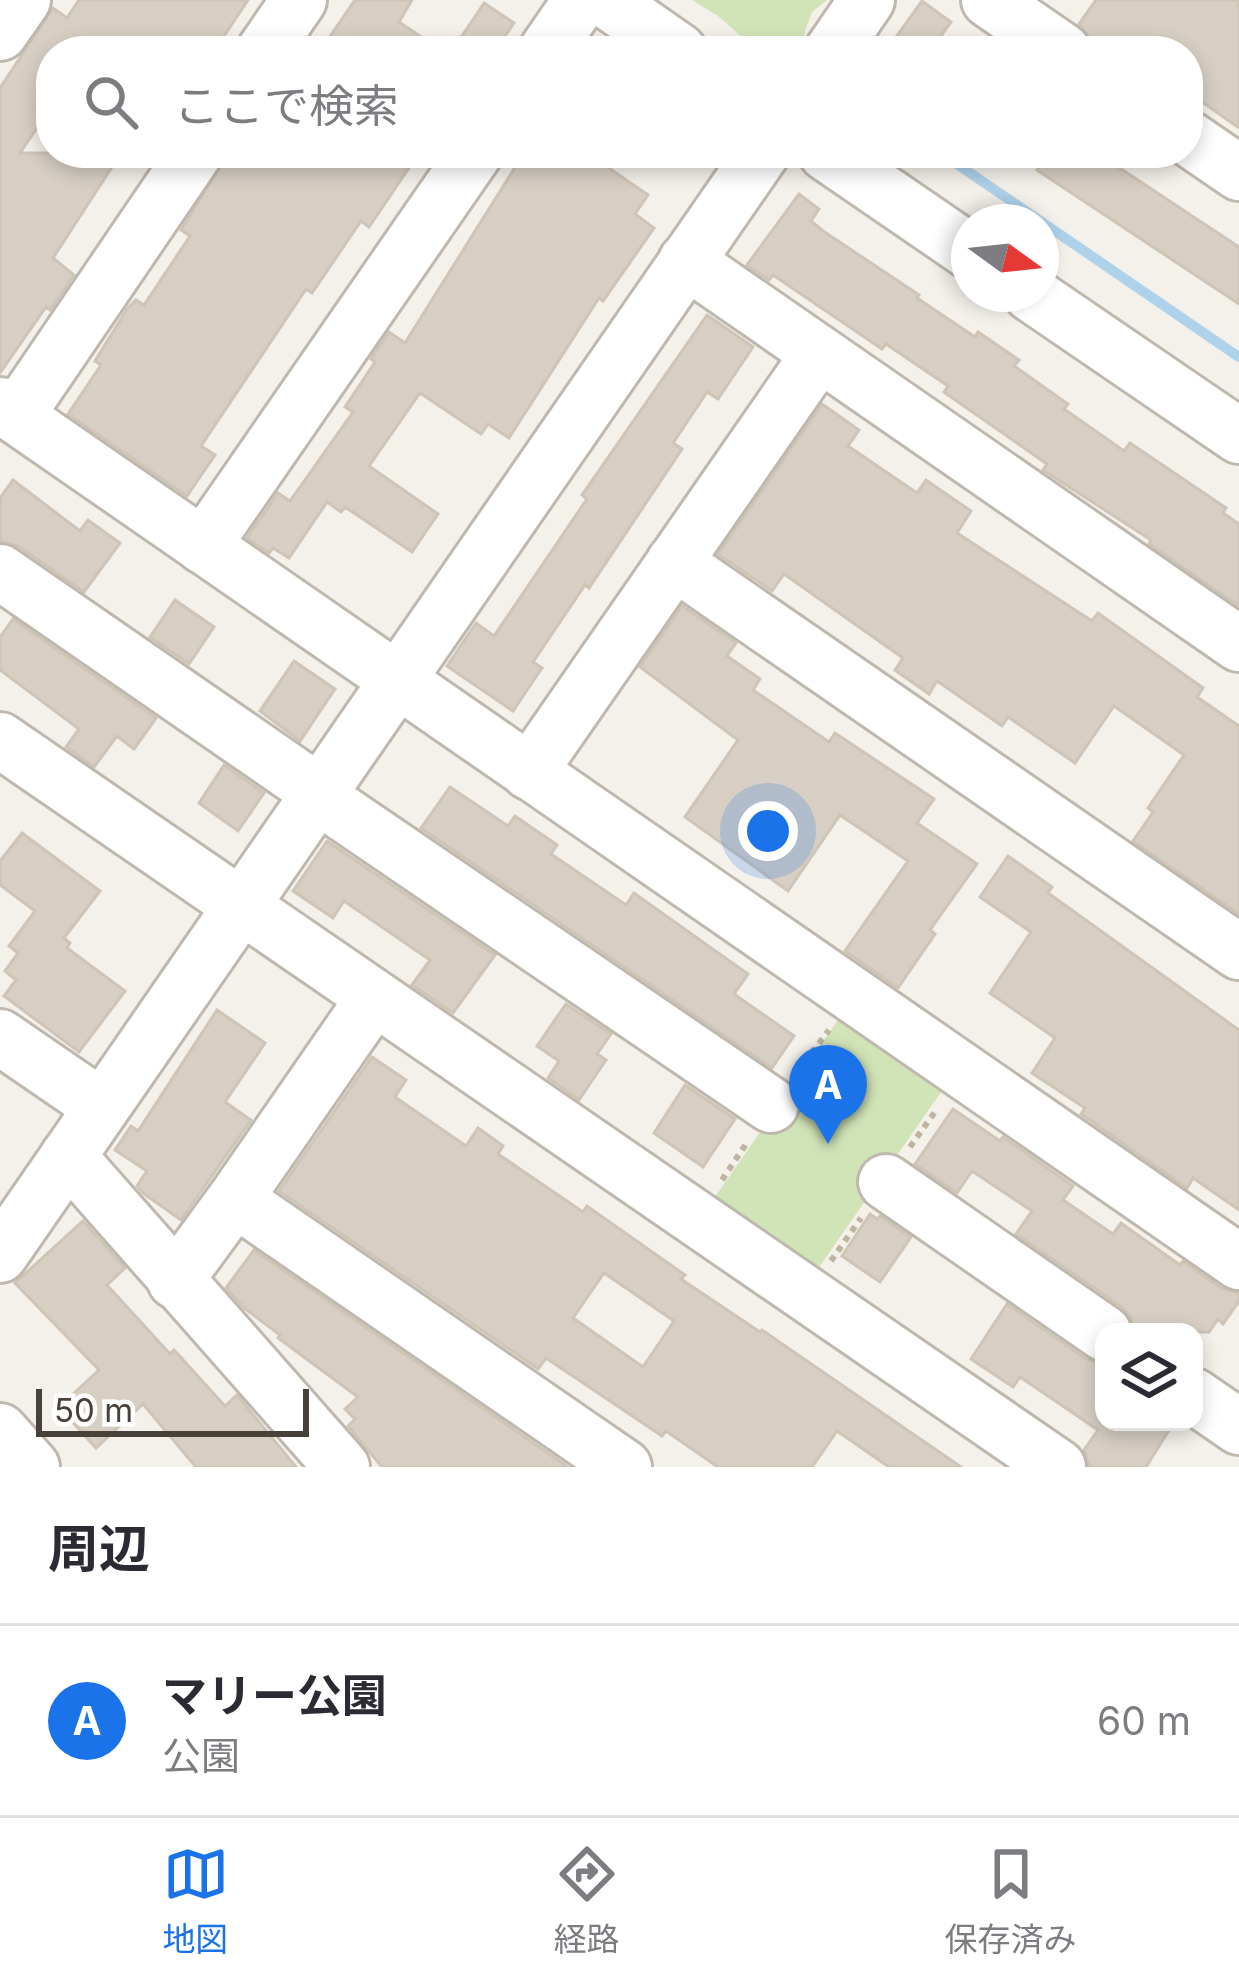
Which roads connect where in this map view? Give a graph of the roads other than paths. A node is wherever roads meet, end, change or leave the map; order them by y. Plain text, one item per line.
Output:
1 (23, 0) edge
2 (299, 0) edge
3 (581, 0) edge
4 (606, 0) edge
5 (867, 0) edge
6 (0, 33) edge
7 (275, 36) edge
8 (556, 36) edge
9 (658, 36) edge
10 (842, 36) edge
11 (1203, 148) edge
12 (184, 168) edge
13 (465, 168) edge
14 (751, 168) edge
15 (848, 168) edge
16 (1239, 173) edge
17 (951, 239) edge
18 (686, 261) junction
19 (1057, 312) edge
20 (819, 354) junction
21 (8, 410) edge
22 (1239, 436) edge
23 (203, 546) junction
24 (674, 562) junction
25 (0, 572) edge
26 (1239, 644) edge
27 (397, 679) junction
28 (0, 740) edge
29 (529, 772) junction
30 (330, 802) junction
31 (242, 908) junction
32 (1239, 952) edge
33 (374, 998) junction
34 (0, 1036) edge
35 (771, 1105) dead end
36 (102, 1107) junction
37 (68, 1156) junction
38 (886, 1183) dead end
39 (235, 1198) junction
40 (0, 1255) edge
41 (1239, 1262) edge
42 (175, 1281) junction
43 (1095, 1328) edge
44 (1203, 1402) edge
45 (1239, 1427) edge
46 (0, 1431) edge
47 (32, 1467) edge
48 (342, 1467) edge
49 (624, 1467) edge
50 (1058, 1467) edge

1 - 6 street
2 - 7 street
3 - 8 street
4 - 9 street
5 - 10 street
11 - 16 street
12 - 21 street
13 - 23 street
14 - 18 street
15 - 17 street
18 - 20 street
18 - 27 street
19 - 22 street
20 - 24 street
20 - 26 street
21 - 23 street
23 - 27 street
24 - 29 street
24 - 32 street
25 - 30 street
27 - 29 street
27 - 30 street
28 - 31 street
29 - 41 street
30 - 31 street
30 - 35 street
31 - 33 street
31 - 36 street
33 - 39 street
33 - 50 street
34 - 36 street
36 - 37 street
37 - 40 street
37 - 42 street
38 - 43 street
39 - 42 street
39 - 49 street
42 - 48 street
44 - 45 street
46 - 47 street

